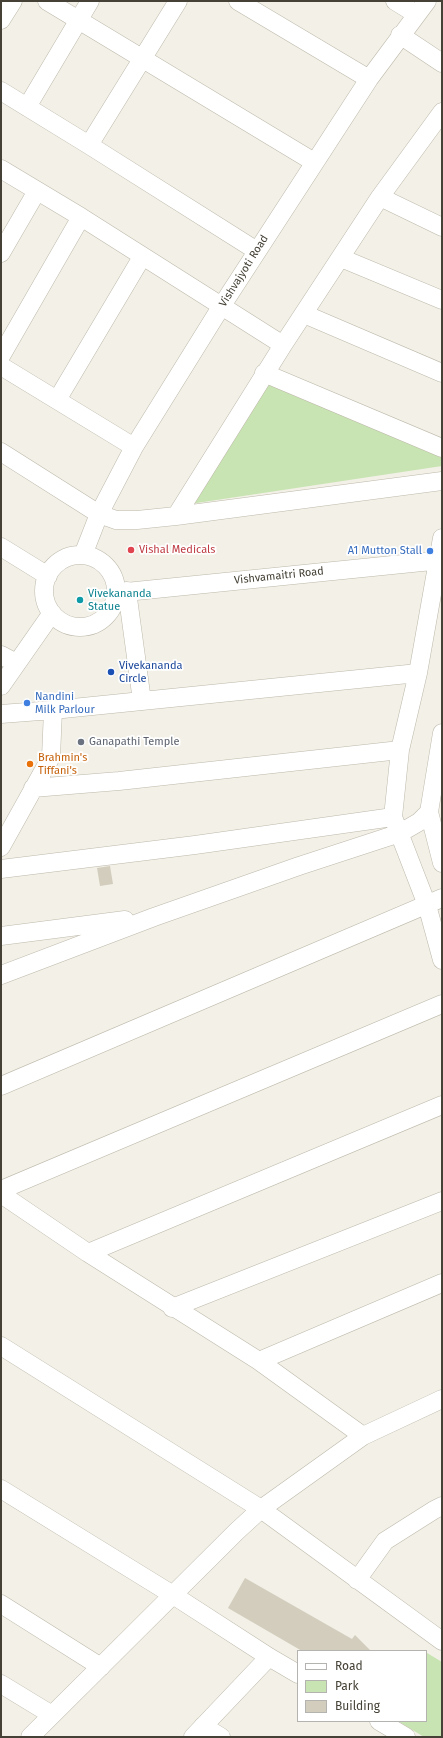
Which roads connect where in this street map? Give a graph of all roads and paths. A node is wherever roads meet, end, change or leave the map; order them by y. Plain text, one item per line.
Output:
1 (13, 1) edge
2 (47, 1) edge
3 (90, 1) edge
4 (178, 1) edge
5 (238, 1) edge
6 (395, 1) edge
7 (422, 8) edge
8 (79, 19) junction
9 (1, 20) edge
10 (400, 35) junction
11 (142, 58) junction
12 (442, 63) edge
13 (369, 79) junction
14 (1, 91) edge
15 (27, 107) junction
16 (442, 112) edge
17 (89, 145) junction
18 (314, 162) junction
19 (1, 169) edge
20 (37, 191) junction
21 (380, 197) junction
22 (81, 217) junction
23 (442, 227) edge
24 (257, 251) junction
25 (1, 253) edge
26 (142, 257) junction
27 (340, 258) junction
28 (442, 300) edge
29 (221, 307) junction
30 (304, 314) junction
31 (283, 345) junction
32 (1, 356) edge
33 (1, 366) edge
34 (264, 373) junction
35 (442, 373) edge
36 (57, 400) junction
37 (134, 447) junction
38 (442, 448) edge
39 (1, 452) edge
40 (442, 481) edge
41 (99, 514) junction
42 (176, 516) junction
43 (442, 538) edge
44 (1, 547) edge
45 (83, 555) junction
46 (440, 560) edge
47 (48, 576) junction
48 (122, 592) junction
49 (52, 614) junction
50 (8, 659) edge
51 (418, 673) junction
52 (1, 686) edge
53 (142, 701) junction
54 (53, 710) junction
55 (1, 714) edge
56 (442, 733) edge
57 (400, 750) junction
58 (440, 762) edge
59 (33, 788) junction
60 (429, 812) junction
61 (393, 817) junction
62 (400, 833) junction
63 (1, 847) edge
64 (442, 862) edge
65 (1, 868) edge
66 (435, 902) edge
67 (154, 917) junction
68 (1, 936) edge
69 (442, 960) edge
70 (1, 975) edge
71 (442, 1004) edge
72 (1, 1086) edge
73 (442, 1105) edge
74 (1, 1190) edge
75 (1, 1194) edge
76 (442, 1201) edge
77 (88, 1253) junction
78 (442, 1283) edge
79 (172, 1308) junction
80 (1, 1346) edge
81 (259, 1361) junction
82 (442, 1399) edge
83 (363, 1436) junction
84 (1, 1489) edge
85 (442, 1506) edge
86 (261, 1509) junction
87 (357, 1580) junction
88 (173, 1595) junction
89 (1, 1604) edge
90 (442, 1641) edge
91 (269, 1657) junction
92 (101, 1667) junction
93 (297, 1673) edge
94 (1, 1684) edge
95 (52, 1715) junction
96 (381, 1722) edge
97 (198, 1731) edge
98 (30, 1737) edge
99 (221, 1737) edge
100 (406, 1737) edge

1 - 9 street
2 - 8 street
3 - 8 street
4 - 11 street
5 - 13 street
6 - 7 street
7 - 10 street, Vishvajyoti Road
8 - 11 street
8 - 15 street
10 - 12 street
10 - 13 street, Vishvajyoti Road
11 - 17 street
11 - 18 street
13 - 18 street, Vishvajyoti Road
14 - 15 street
15 - 17 street
16 - 21 street
17 - 24 street
18 - 24 street, Vishvajyoti Road
19 - 20 street
20 - 22 street
20 - 25 street
21 - 23 street
21 - 27 street
22 - 26 street
22 - 32 street
24 - 29 street, Vishvajyoti Road
26 - 29 street
26 - 36 street
27 - 28 street
27 - 30 street
29 - 31 street
29 - 37 street, Vishvajyoti Road
30 - 31 street
30 - 35 street
31 - 34 street
33 - 36 street
34 - 38 street
34 - 42 street
36 - 37 street
37 - 41 street, Vishvajyoti Road
39 - 41 street
40 - 42 street
41 - 42 street
41 - 45 street, Vishvajyoti Road
43 - 46 street
44 - 47 street
45 - 47 street
45 - 48 street
46 - 48 street, Vishvamaitri Road
46 - 51 street
47 - 49 street
48 - 49 street
48 - 53 street
49 - 50 street
50 - 52 street
51 - 53 street
51 - 57 street
53 - 54 street
54 - 55 street
54 - 59 street
56 - 58 street
57 - 59 street
57 - 61 street
58 - 60 street
59 - 63 street
60 - 62 street
60 - 64 street
61 - 62 street
61 - 65 street
62 - 66 street
62 - 67 street
66 - 69 street
66 - 72 street
67 - 68 street
67 - 70 street
71 - 74 street
73 - 77 street
75 - 77 street
76 - 79 street
77 - 79 street
78 - 81 street
79 - 81 street
80 - 86 street
81 - 83 street
82 - 83 street
83 - 86 street
84 - 88 street
85 - 87 street
86 - 87 street
86 - 88 street
87 - 90 street
88 - 91 street
88 - 92 street
89 - 92 street
91 - 93 street
91 - 97 street
92 - 95 street
94 - 95 street
95 - 98 street
96 - 100 street
97 - 99 street

